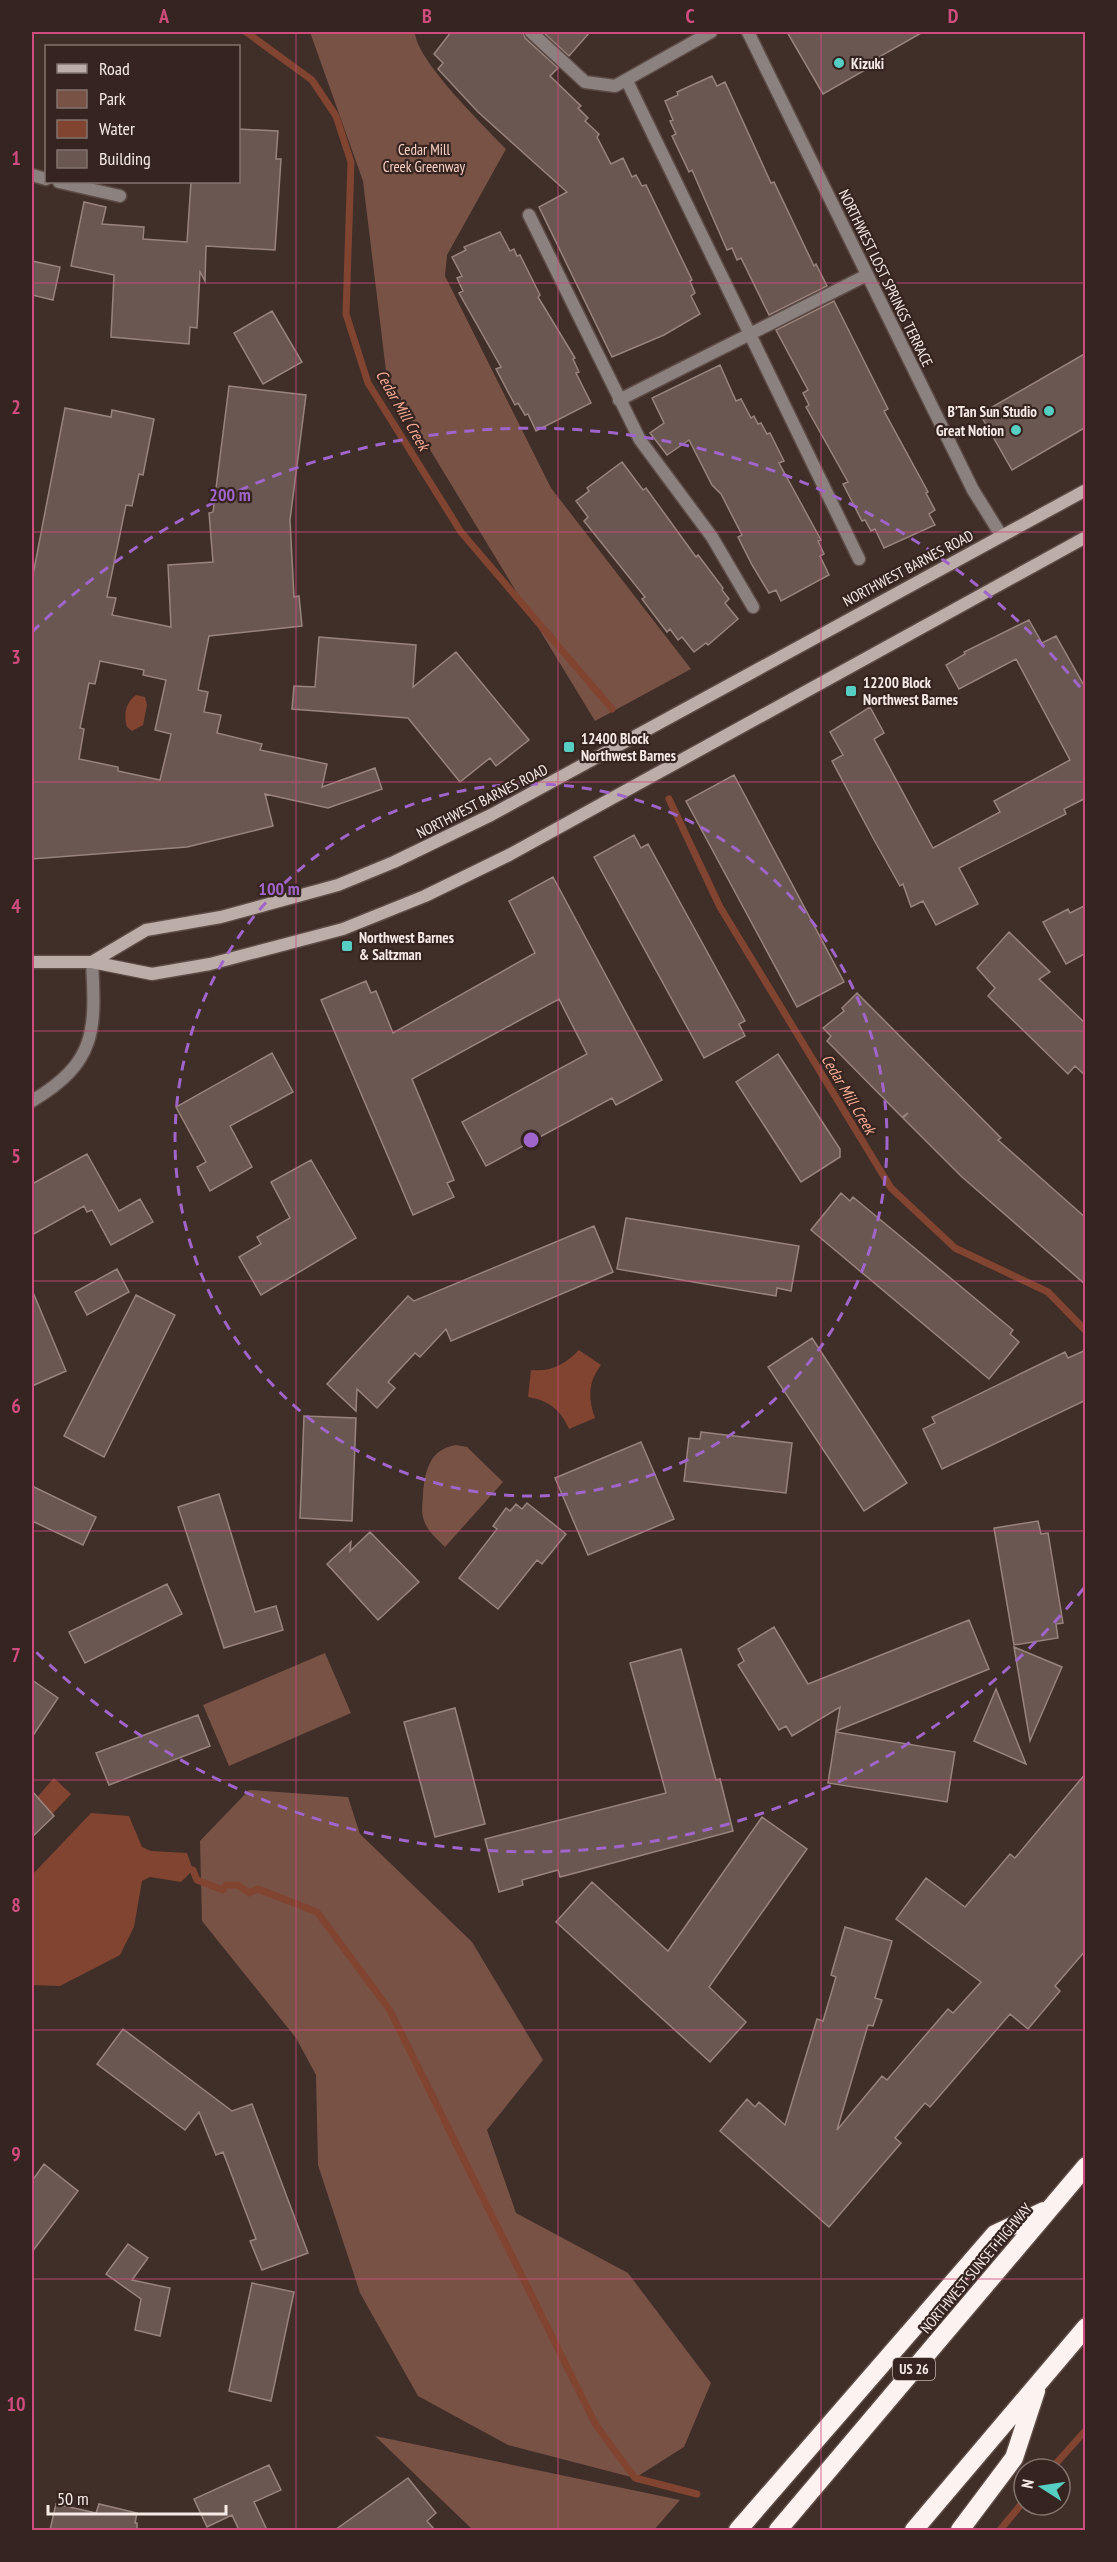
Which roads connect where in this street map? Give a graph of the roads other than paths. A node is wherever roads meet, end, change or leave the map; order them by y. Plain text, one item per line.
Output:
1 (531, 32) edge
2 (711, 32) edge
3 (748, 32) edge
4 (627, 81) junction
5 (62, 183) edge
6 (120, 196) dead end
7 (529, 215) dead end
8 (867, 275) junction
9 (750, 336) junction
10 (619, 400) junction
11 (1086, 490) edge
12 (1001, 535) junction
13 (1086, 537) edge
14 (859, 559) dead end
15 (753, 607) dead end
16 (32, 962) edge
17 (92, 962) junction
18 (32, 1101) edge
19 (1086, 2166) edge
20 (1051, 2207) junction
21 (1086, 2327) edge
22 (1039, 2382) junction
23 (738, 2530) edge
24 (778, 2530) edge
25 (914, 2530) edge
26 (960, 2530) edge

1 - 4 street
2 - 4 street
3 - 8 street, NORTHWEST LOST SPRINGS TERRACE
4 - 9 street
5 - 6 street
7 - 10 street
8 - 9 street
8 - 12 street, NORTHWEST LOST SPRINGS TERRACE
9 - 10 street
9 - 14 street
10 - 15 street
11 - 12 main road, NORTHWEST BARNES ROAD
12 - 17 main road, NORTHWEST BARNES ROAD
13 - 17 main road
16 - 17 main road
17 - 18 street
19 - 20 highway, NORTHWEST SUNSET HIGHWAY / US 26
20 - 23 highway
20 - 24 highway, NORTHWEST SUNSET HIGHWAY / US 26
21 - 22 highway
22 - 25 highway
22 - 26 highway

